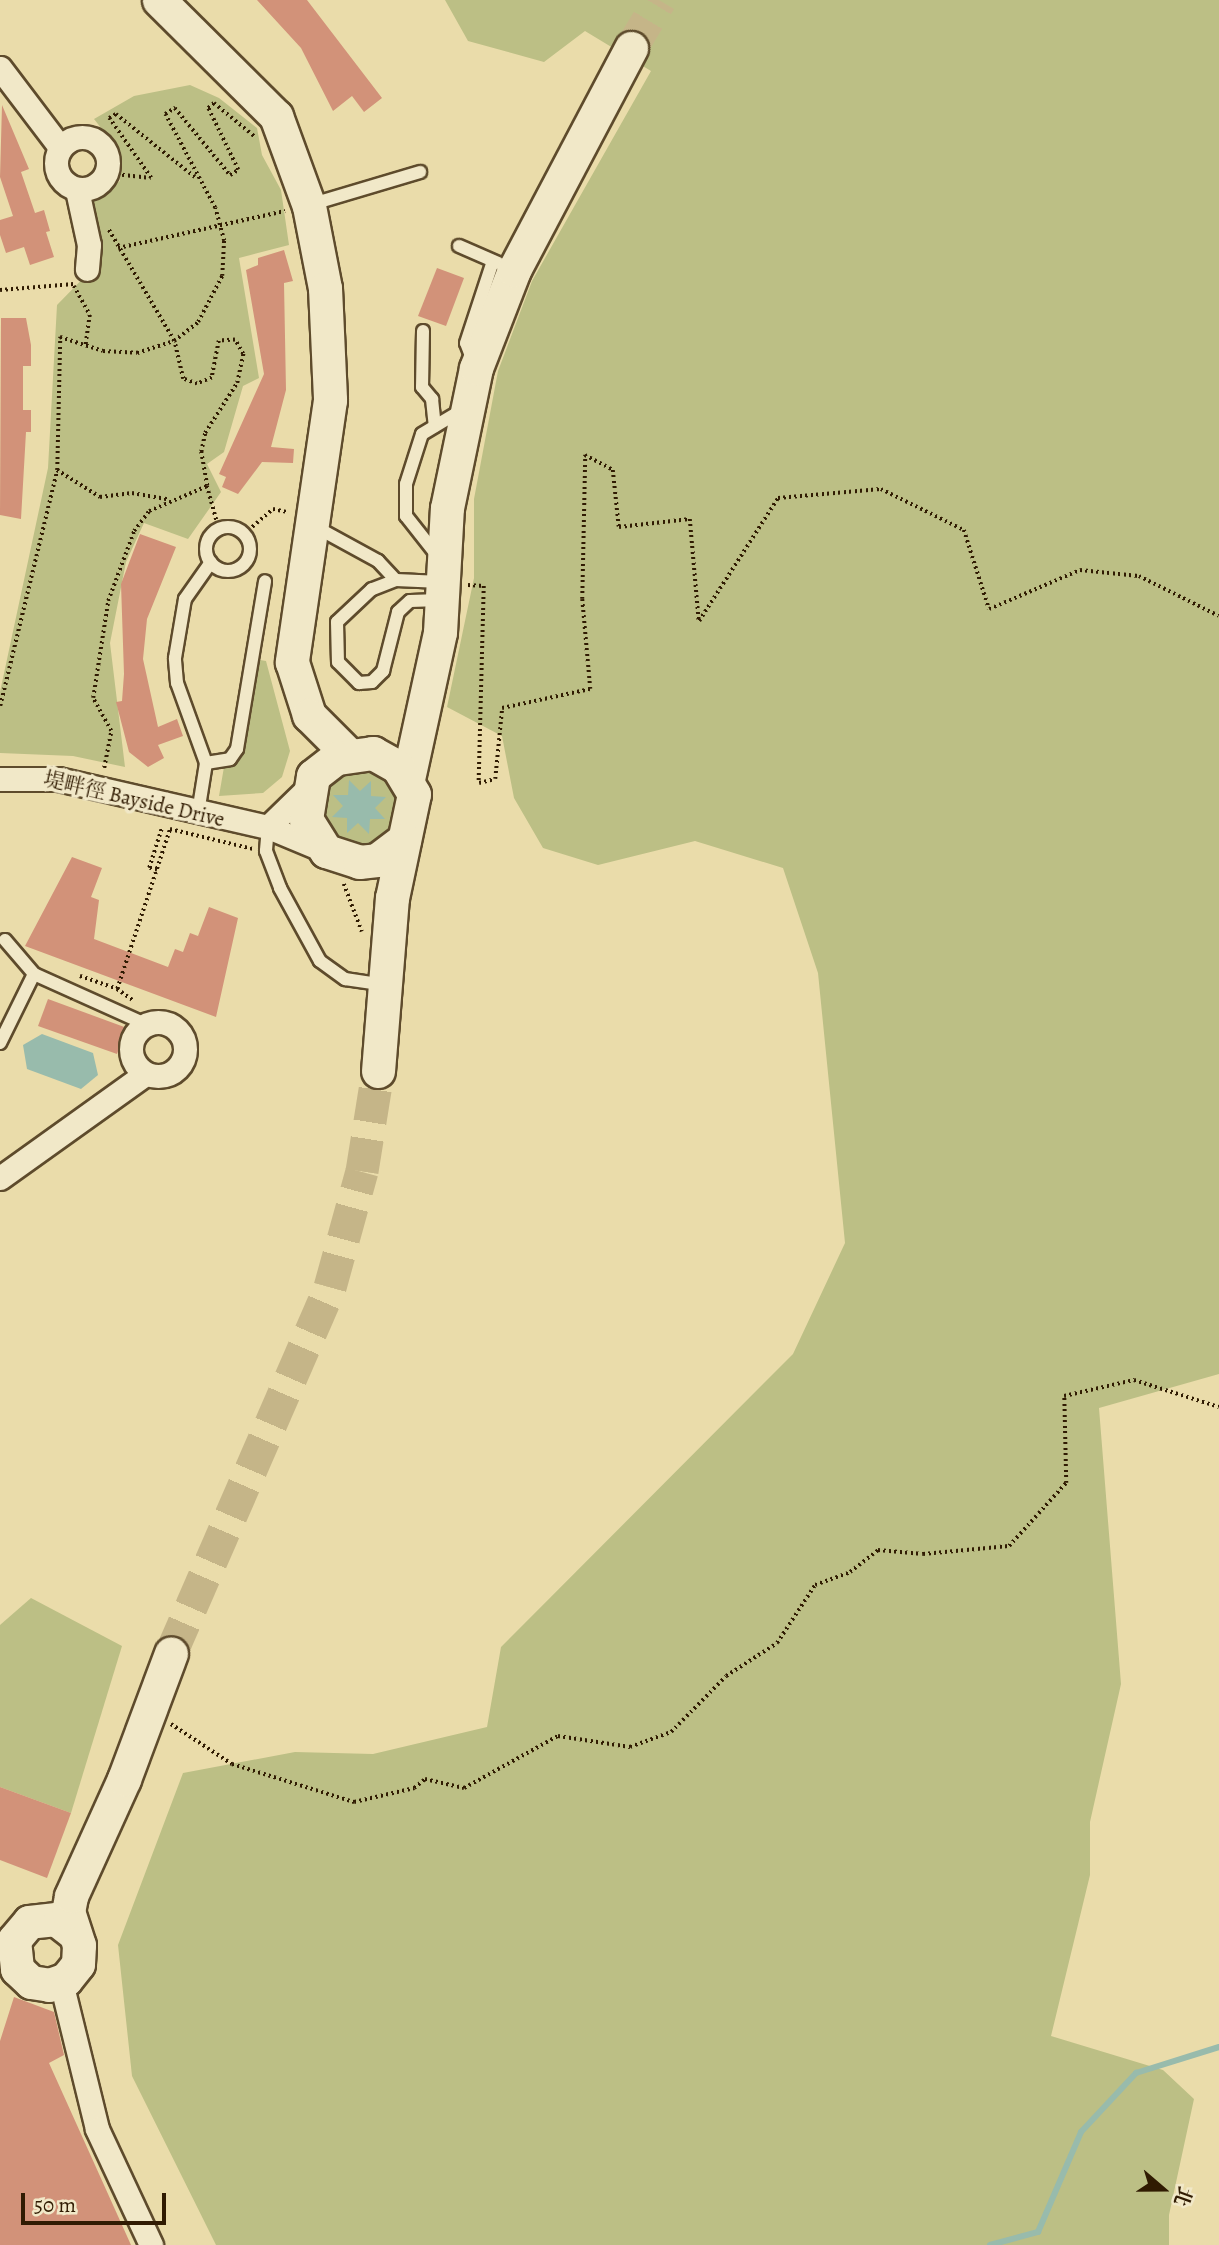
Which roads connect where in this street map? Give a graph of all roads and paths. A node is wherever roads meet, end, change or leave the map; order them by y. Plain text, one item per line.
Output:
1 (159, 0) edge
2 (631, 48) tunnel mouth
3 (0, 68) edge
4 (264, 143) dead end
5 (60, 147) junction
6 (419, 172) dead end
7 (106, 173) junction
8 (196, 178) junction
9 (77, 190) junction
10 (300, 208) junction
11 (82, 218) junction
12 (221, 224) junction
13 (459, 246) dead end
14 (118, 248) junction
15 (503, 265) junction
16 (80, 277) junction
17 (0, 290) edge
18 (423, 331) dead end
19 (173, 341) junction
20 (86, 345) junction
21 (465, 408) junction
22 (435, 426) junction
23 (57, 470) junction
24 (207, 486) junction
25 (167, 499) junction
26 (300, 519) junction
27 (219, 529) junction
28 (244, 534) junction
29 (211, 562) junction
30 (265, 580) dead end
31 (396, 580) junction
32 (442, 581) junction
33 (1219, 616) edge
34 (424, 697) junction
35 (0, 706) edge
36 (309, 715) junction
37 (354, 753) junction
38 (206, 763) junction
39 (103, 770) dead end
40 (0, 779) edge
41 (408, 779) junction
42 (310, 783) junction
43 (198, 813) junction
44 (162, 827) dead end
45 (268, 827) junction
46 (170, 829) dead end
47 (404, 840) junction
48 (326, 851) junction
49 (359, 862) junction
50 (157, 870) junction
51 (5, 940) dead end
52 (72, 973) dead end
53 (34, 974) junction
54 (386, 985) junction
55 (145, 1024) junction
56 (0, 1043) edge
57 (377, 1071) tunnel mouth
58 (145, 1074) junction
59 (0, 1178) edge
60 (1219, 1407) edge
61 (171, 1653) tunnel mouth
62 (150, 1712) junction
63 (44, 1918) edge
64 (5, 1963) edge
65 (61, 1982) junction
66 (150, 2245) edge

1 - 10 street
2 - 15 street
3 - 5 street
4 - 8 path
5 - 7 street
5 - 9 street
6 - 10 lane
7 - 8 path
7 - 9 street
8 - 12 path
9 - 11 street
10 - 12 path
10 - 26 street
11 - 14 path
11 - 16 street
12 - 14 path
12 - 19 path
13 - 15 lane
14 - 19 path
15 - 21 street
16 - 17 path
16 - 20 path
18 - 22 lane
19 - 20 path
19 - 24 path
20 - 23 path
21 - 22 lane
21 - 32 street
22 - 32 lane
23 - 25 path
23 - 35 path
24 - 25 path
24 - 27 path
25 - 39 path
26 - 28 path
26 - 31 lane
26 - 36 street
27 - 28 lane
27 - 29 lane
28 - 29 lane
29 - 38 lane
30 - 38 lane
31 - 32 lane
31 - 32 lane
32 - 33 path
32 - 34 street
34 - 37 street
34 - 41 street
36 - 37 street
36 - 42 street
37 - 41 street
37 - 42 street
38 - 43 lane
40 - 43 street, 堤畔徑 Bayside Drive
41 - 47 street
42 - 45 street
42 - 48 street
43 - 45 street, 堤畔徑 Bayside Drive
44 - 50 path
45 - 48 street, 堤畔徑 Bayside Drive
45 - 54 lane
46 - 50 path
47 - 49 street
47 - 54 street
48 - 49 street
49 - 54 street
50 - 52 path
51 - 53 lane
53 - 55 lane
53 - 56 lane
54 - 57 street
55 - 58 street
55 - 58 street
58 - 59 street
60 - 62 path
61 - 62 street
62 - 63 street
63 - 64 street
63 - 65 street
64 - 65 street
65 - 66 street

